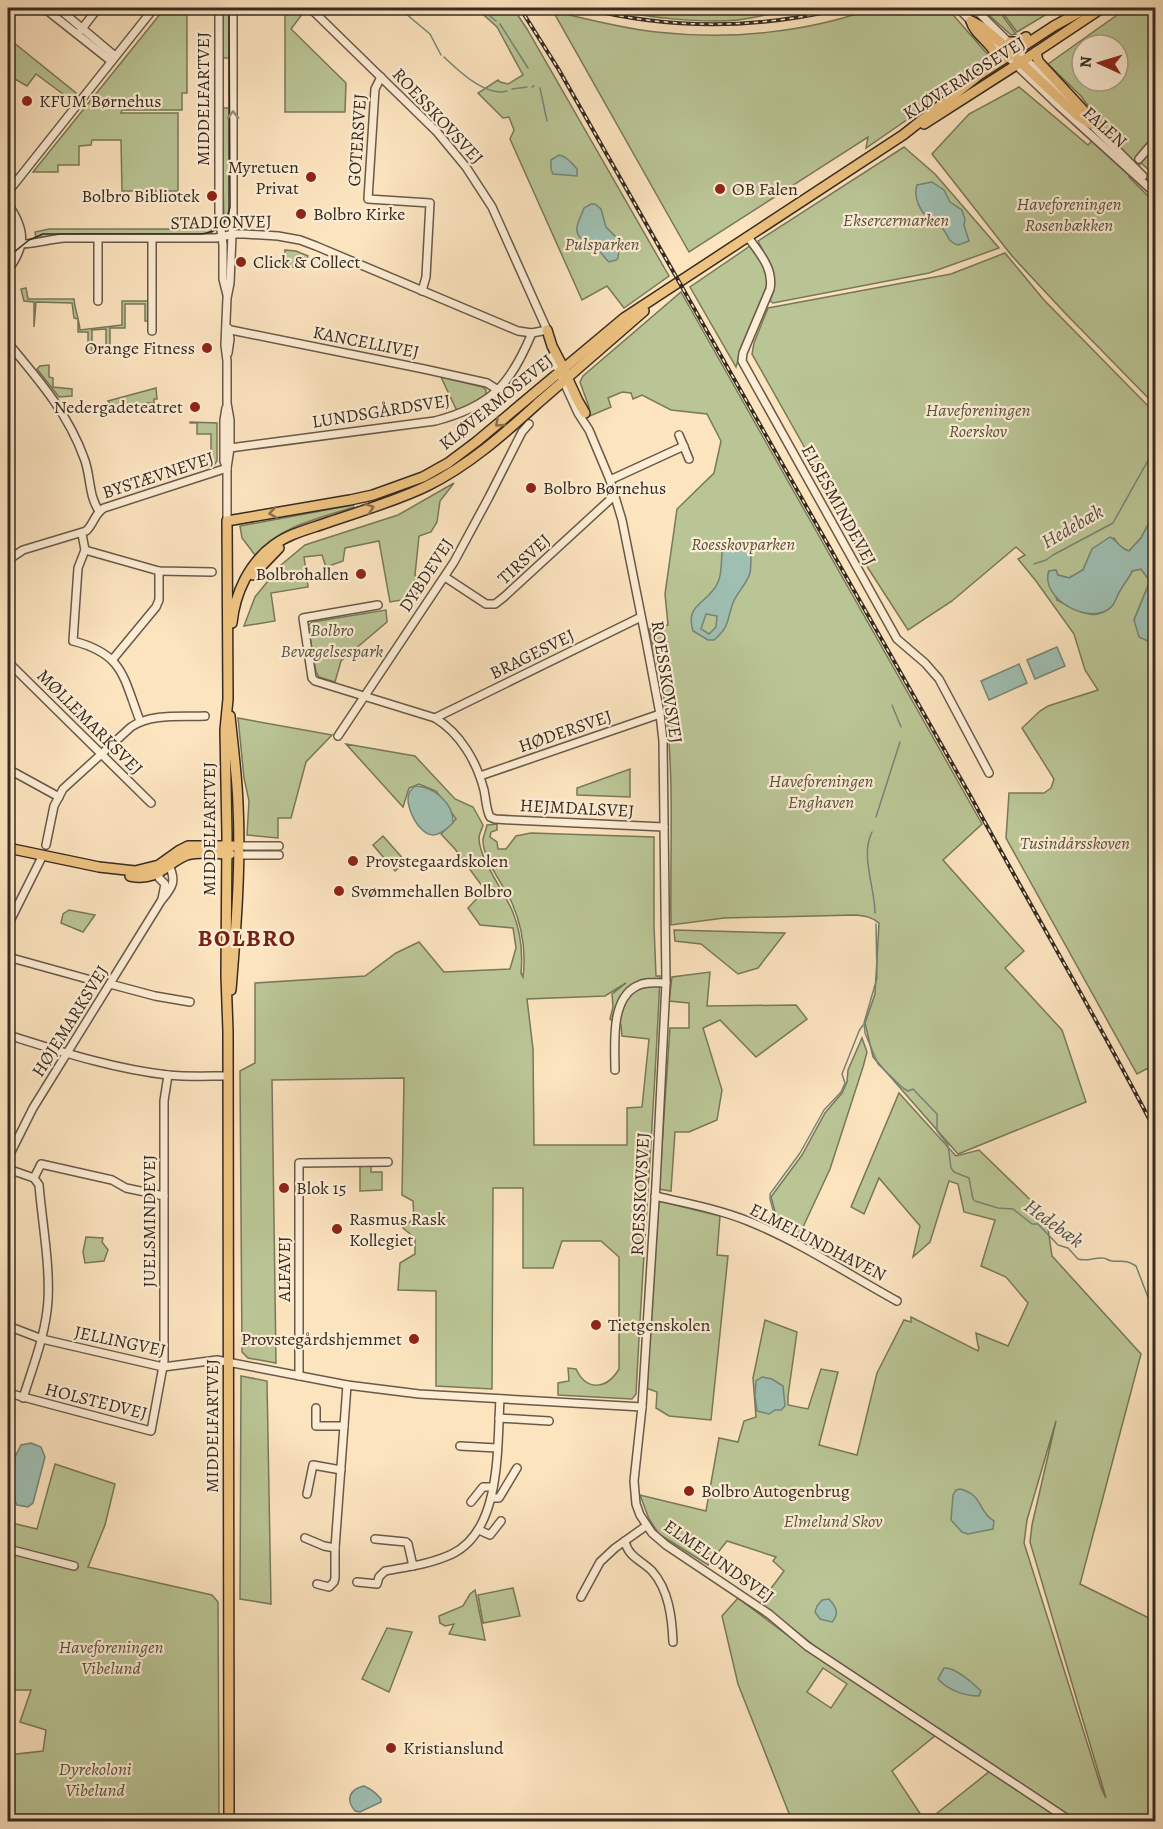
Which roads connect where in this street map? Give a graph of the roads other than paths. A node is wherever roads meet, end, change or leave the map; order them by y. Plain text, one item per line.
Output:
1 (44, 8) edge
2 (58, 8) edge
3 (98, 8) edge
4 (154, 8) edge
5 (219, 8) edge
6 (233, 8) edge
7 (310, 8) edge
8 (958, 8) edge
9 (974, 8) edge
10 (1077, 8) edge
11 (1089, 8) edge
12 (1102, 8) edge
13 (971, 21) junction
14 (80, 31) junction
15 (1010, 42) junction
16 (1036, 52) junction
17 (1017, 57) junction
18 (113, 58) junction
19 (996, 63) junction
20 (1024, 73) junction
21 (381, 77) junction
22 (962, 100) junction
23 (1091, 124) junction
24 (903, 135) junction
25 (1155, 139) edge
26 (1139, 159) dead end
27 (1155, 189) edge
28 (8, 192) edge
29 (1155, 194) edge
30 (8, 204) edge
31 (232, 235) junction
32 (222, 237) junction
33 (748, 237) junction
34 (98, 238) junction
35 (152, 238) junction
36 (19, 244) junction
37 (8, 270) edge
38 (422, 291) junction
39 (663, 293) junction
40 (227, 298) junction
41 (98, 301) dead end
42 (227, 327) junction
43 (547, 330) junction
44 (152, 331) dead end
45 (532, 333) junction
46 (8, 343) edge
47 (565, 373) junction
48 (498, 390) junction
49 (227, 403) junction
50 (585, 413) joint
51 (529, 424) dead end
52 (589, 430) junction
53 (679, 435) dead end
54 (684, 446) junction
55 (230, 448) junction
56 (689, 459) dead end
57 (227, 468) junction
58 (610, 480) junction
59 (615, 495) junction
60 (99, 511) junction
61 (227, 521) junction
62 (82, 534) junction
63 (85, 550) junction
64 (8, 560) edge
65 (159, 571) junction
66 (212, 572) dead end
67 (444, 577) junction
68 (378, 605) dead end
69 (641, 617) junction
70 (113, 659) junction
71 (8, 662) edge
72 (227, 667) junction
73 (364, 697) junction
74 (228, 699) junction
75 (660, 714) junction
76 (205, 716) dead end
77 (435, 718) junction
78 (140, 721) junction
79 (225, 730) junction
80 (338, 736) dead end
81 (100, 754) junction
82 (8, 769) edge
83 (989, 773) dead end
84 (480, 776) junction
85 (59, 797) junction
86 (151, 803) dead end
87 (664, 827) junction
88 (46, 845) dead end
89 (279, 846) dead end
90 (8, 848) edge
91 (231, 849) junction
92 (43, 855) junction
93 (279, 855) dead end
94 (164, 866) junction
95 (161, 901) junction
96 (8, 925) edge
97 (8, 957) edge
98 (91, 980) dead end
99 (666, 982) junction
100 (110, 984) junction
101 (190, 1002) dead end
102 (228, 1031) junction
103 (8, 1035) edge
104 (67, 1054) junction
105 (615, 1070) dead end
106 (168, 1075) junction
107 (228, 1076) junction
108 (8, 1158) edge
109 (388, 1162) dead end
110 (8, 1169) edge
111 (34, 1178) junction
112 (164, 1196) junction
113 (655, 1196) junction
114 (897, 1300) dead end
115 (8, 1326) edge
116 (42, 1339) junction
117 (228, 1362) junction
118 (163, 1367) junction
119 (299, 1376) junction
120 (347, 1385) junction
121 (8, 1393) edge
122 (23, 1398) junction
123 (500, 1399) junction
124 (642, 1407) junction
125 (316, 1408) dead end
126 (499, 1418) junction
127 (549, 1421) dead end
128 (344, 1426) junction
129 (460, 1446) dead end
130 (496, 1448) junction
131 (517, 1468) dead end
132 (341, 1470) junction
133 (493, 1487) junction
134 (307, 1494) dead end
135 (491, 1498) junction
136 (471, 1502) dead end
137 (501, 1521) dead end
138 (646, 1526) junction
139 (479, 1530) junction
140 (305, 1538) dead end
141 (375, 1539) dead end
142 (624, 1541) junction
143 (335, 1548) junction
144 (8, 1549) edge
145 (74, 1566) dead end
146 (413, 1566) junction
147 (357, 1582) dead end
148 (317, 1584) dead end
149 (581, 1597) dead end
150 (673, 1642) dead end
151 (229, 1821) edge
152 (1072, 1821) edge

1 - 14 street
2 - 14 street
3 - 14 street
4 - 18 street
5 - 32 street, MIDDELFARTVEJ
31 -> 6 street, MIDDELFARTVEJ
7 - 21 street, ROESSKOVSVEJ
8 - 13 street
9 - 15 street, FALEN
10 - 15 main road
11 - 17 main road, KLØVERMOSEVEJ
12 - 16 main road, KLØVERMOSEVEJ
13 - 17 main road
13 - 19 main road
14 - 18 street
15 - 17 street, FALEN
16 - 17 main road, KLØVERMOSEVEJ
16 - 23 main road
17 - 19 main road, KLØVERMOSEVEJ
17 - 20 street, FALEN
17 - 22 main road, KLØVERMOSEVEJ
17 - 23 main road
18 - 28 street
19 - 24 main road, KLØVERMOSEVEJ
20 - 22 main road
20 - 29 street, FALEN
21 - 38 street, GOTERSVEJ
21 - 43 street, ROESSKOVSVEJ
22 - 24 main road, KLØVERMOSEVEJ
23 - 27 street, FALEN
24 - 33 main road, KLØVERMOSEVEJ
25 - 26 street
30 - 36 street
31 - 32 street, STADIONVEJ
31 - 38 street, STADIONVEJ
31 - 40 street, MIDDELFARTVEJ
32 - 35 street, STADIONVEJ
32 - 40 street, MIDDELFARTVEJ
33 - 39 main road, KLØVERMOSEVEJ
33 - 83 street, ELSESMINDEVEJ
34 - 35 street, STADIONVEJ
34 - 36 street, STADIONVEJ
34 - 41 street
35 - 44 street
36 - 37 street
38 - 45 street, STADIONVEJ
39 - 47 main road, KLØVERMOSEVEJ
39 - 47 main road, KLØVERMOSEVEJ
40 - 42 street, MIDDELFARTVEJ
42 - 48 street, KANCELLIVEJ
42 - 49 street, MIDDELFARTVEJ
43 - 45 street, STADIONVEJ
43 - 47 main road
45 - 48 street, LUNDSGÅRDSVEJ
46 - 60 street
47 - 50 main road
47 - 52 street, ROESSKOVSVEJ
47 -> 61 main road, KLØVERMOSEVEJ
72 -> 47 main road, KLØVERMOSEVEJ
48 - 55 street, LUNDSGÅRDSVEJ
49 - 55 street, MIDDELFARTVEJ
49 - 57 street, MIDDELFARTVEJ
50 - 52 street, ROESSKOVSVEJ
51 - 67 street, DYBDEVEJ
52 - 58 street, ROESSKOVSVEJ
53 - 54 street
54 - 56 street
54 - 58 street
55 - 57 street, MIDDELFARTVEJ
57 - 60 street, BYSTÆVNEVEJ
57 - 61 street, MIDDELFARTVEJ
58 - 59 street, ROESSKOVSVEJ
59 - 67 street, TIRSVEJ
59 - 69 street, ROESSKOVSVEJ
60 - 62 street, BYSTÆVNEVEJ
61 - 72 main road, MIDDELFARTVEJ
62 - 63 street
62 - 64 street
63 - 65 street
63 - 70 street
65 - 66 street
65 - 70 street
67 - 73 street, DYBDEVEJ
68 - 73 street
69 - 75 street, ROESSKOVSVEJ
69 - 77 street, BRAGESVEJ
70 - 78 street
71 - 81 street, MØLLEMARKSVEJ
72 - 74 main road, MIDDELFARTVEJ
73 - 77 street
73 - 80 street, DYBDEVEJ
74 - 79 main road, MIDDELFARTVEJ
74 - 91 main road, MIDDELFARTVEJ
75 - 84 street, HØDERSVEJ
75 - 87 street, ROESSKOVSVEJ
76 - 78 street
77 - 84 street
78 - 81 street
79 - 91 main road, MIDDELFARTVEJ
79 - 91 main road
81 - 85 street
81 - 86 street, MØLLEMARKSVEJ
82 - 85 street
84 - 87 street, HEJMDALSVEJ
85 - 88 street
87 - 99 street, ROESSKOVSVEJ
89 - 91 street, MIDDELFARTVEJ
90 - 92 main road
91 - 93 street, MIDDELFARTVEJ
91 - 94 main road
91 - 102 main road, MIDDELFARTVEJ
91 - 102 main road, MIDDELFARTVEJ
92 - 94 main road
92 - 96 street
94 - 95 street
94 - 95 street, HØJEMARKSVEJ
95 - 100 street, HØJEMARKSVEJ
97 - 98 street
99 - 105 street
99 - 113 street, ROESSKOVSVEJ
100 - 101 street
100 - 104 street, HØJEMARKSVEJ
102 - 107 main road, MIDDELFARTVEJ
103 - 104 street
104 - 106 street
104 - 108 street, HØJEMARKSVEJ
106 - 107 street
106 - 112 street, JUELSMINDEVEJ
107 - 117 main road, MIDDELFARTVEJ
109 - 119 street, ALFAVEJ
110 - 111 street
111 - 112 street
111 - 116 street
112 - 118 street, JUELSMINDEVEJ
113 - 114 street, ELMELUNDHAVEN
113 - 124 street, ROESSKOVSVEJ
115 - 116 street, JELLINGVEJ
116 - 118 street, JELLINGVEJ
116 - 122 street
117 - 118 street, JELLINGVEJ
117 - 119 street
117 - 151 main road, MIDDELFARTVEJ
118 - 122 street, HOLSTEDVEJ
119 - 120 street
120 - 123 street
120 - 128 street
121 - 122 street, HOLSTEDVEJ
123 - 124 street
123 - 126 street
124 - 138 street, ELMELUNDSVEJ
125 - 128 street
126 - 127 street
126 - 130 street
128 - 132 street
129 - 130 street
130 - 133 street
131 - 135 street
132 - 134 street
132 - 143 street
133 - 135 street
133 - 136 street
135 - 139 street
137 - 139 street
138 - 142 street
138 - 152 street, ELMELUNDSVEJ
139 - 146 street
140 - 143 street
141 - 146 street
142 - 149 street
142 - 150 street
143 - 148 street
144 - 145 street
146 - 147 street

